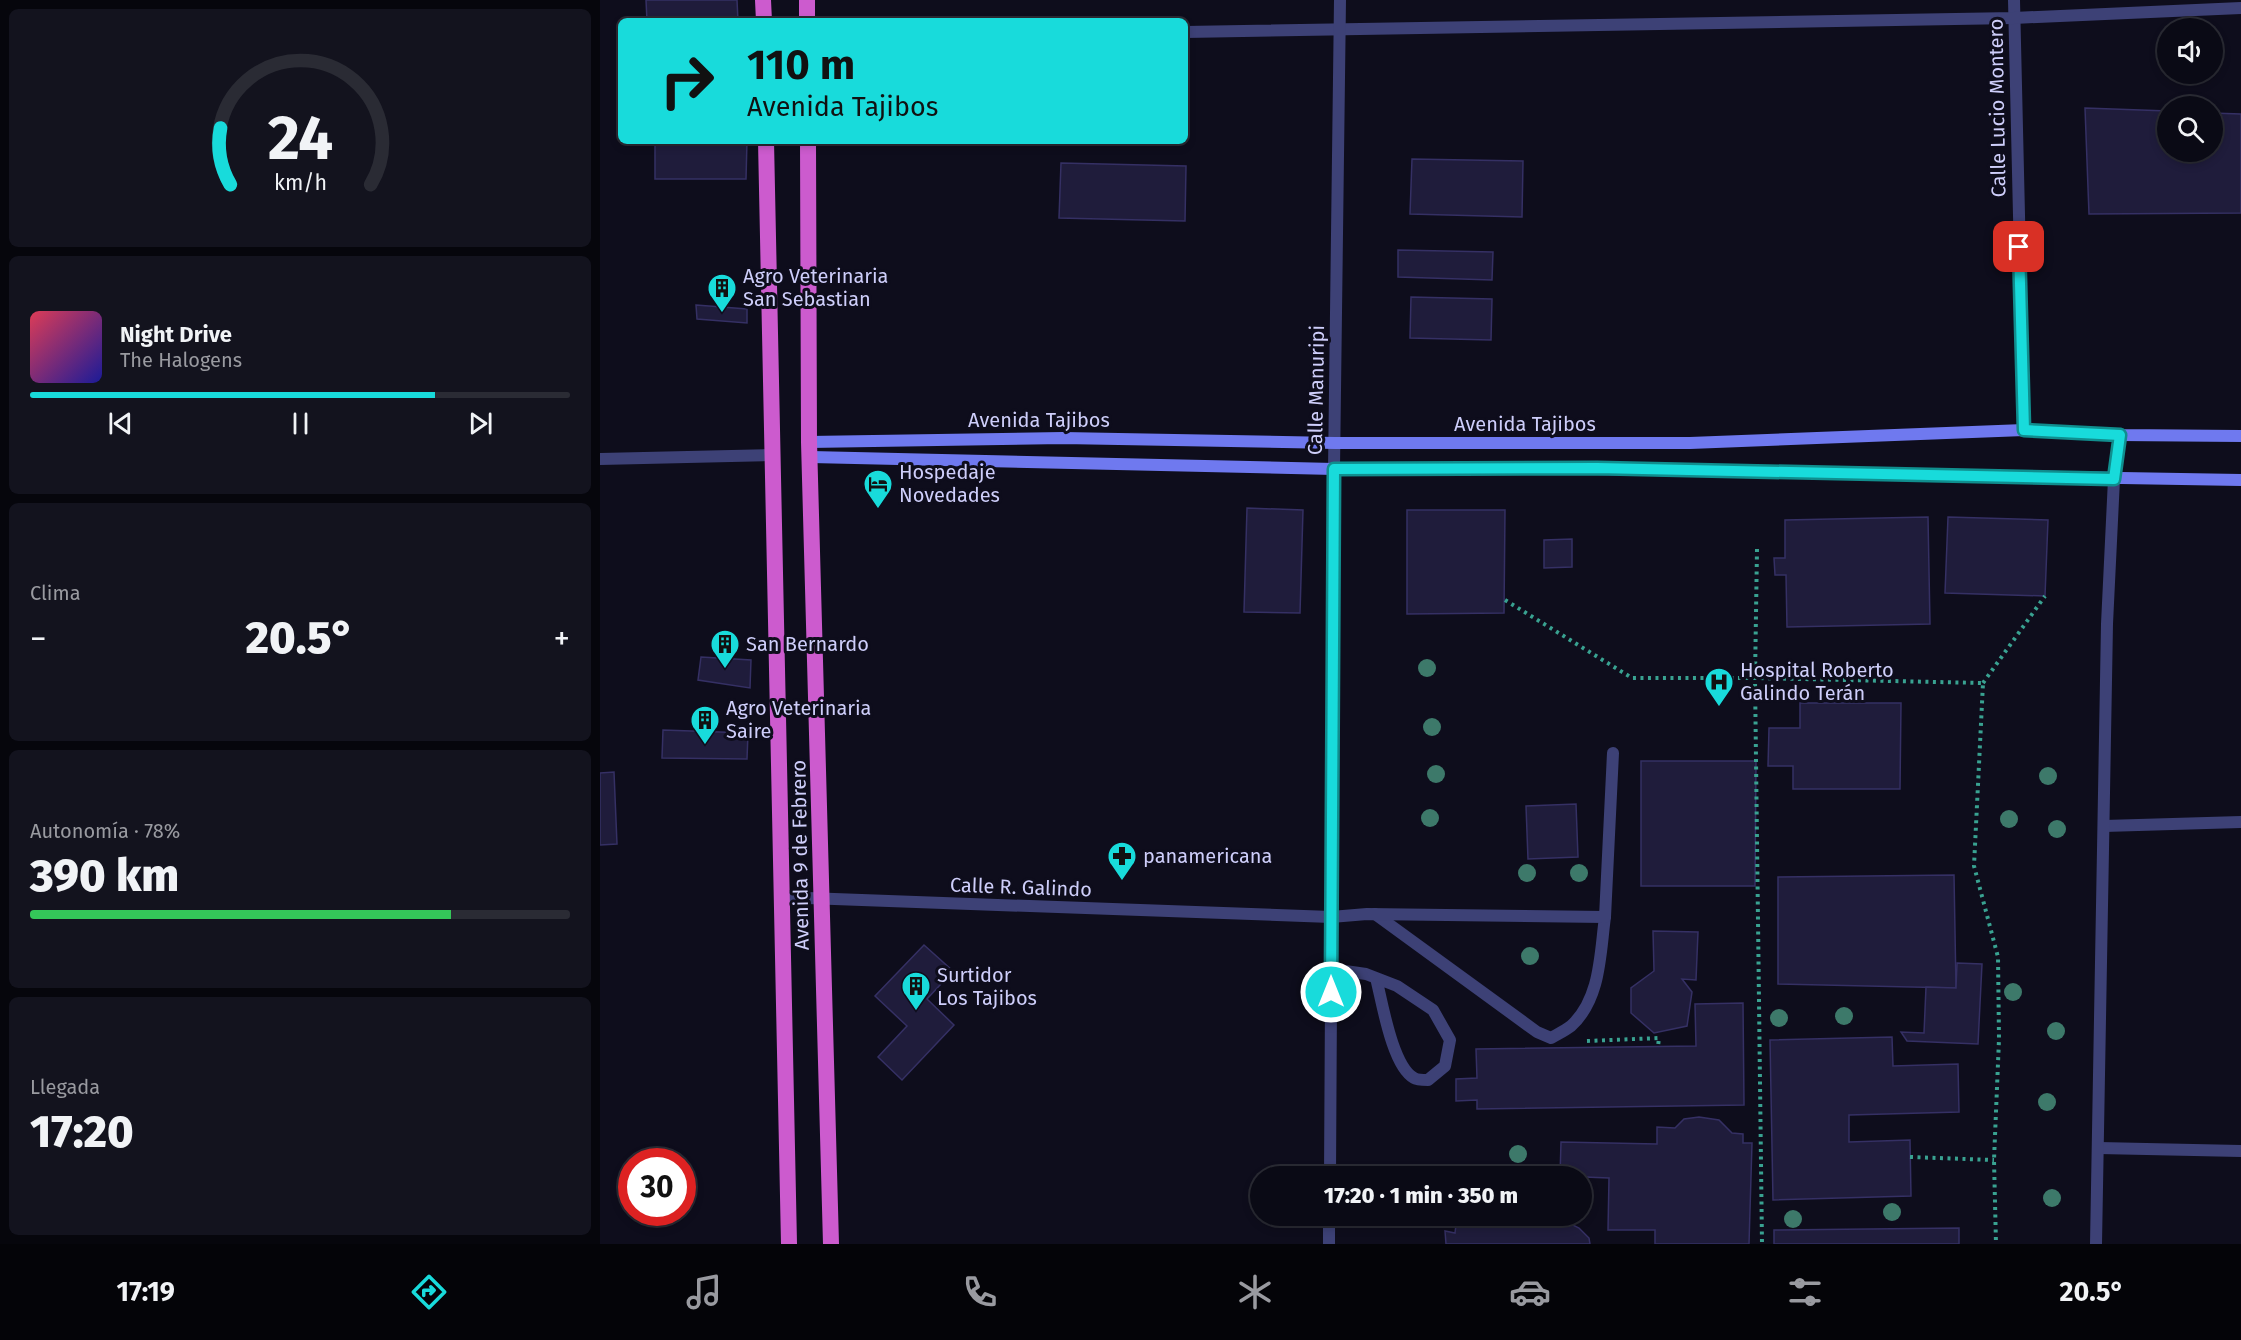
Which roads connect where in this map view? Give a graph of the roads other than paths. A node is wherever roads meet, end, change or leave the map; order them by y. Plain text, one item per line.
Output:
1 (763, 0) edge
2 (807, 0) edge
3 (1340, 0) edge
4 (2014, 0) edge
5 (2241, 8) edge
6 (764, 18) edge
7 (807, 18) edge
8 (2014, 18) junction
9 (1341, 30) junction
10 (1188, 32) edge
11 (766, 144) edge
12 (808, 144) edge
13 (2024, 430) junction
14 (2120, 435) junction
15 (2241, 436) edge
16 (1335, 443) junction
17 (810, 450) junction
18 (773, 455) junction
19 (600, 459) edge
20 (1334, 469) junction
21 (2114, 479) junction
22 (2241, 480) edge
23 (1613, 753) dead end
24 (2241, 822) edge
25 (2104, 826) junction
26 (780, 897) junction
27 (821, 898) junction
28 (1375, 914) junction
29 (1605, 916) junction
30 (1331, 917) junction
31 (1331, 969) junction
32 (1376, 978) junction
33 (2098, 1148) junction
34 (2241, 1151) edge
35 (1330, 1166) edge
36 (1329, 1226) edge
37 (789, 1244) edge
38 (831, 1244) edge
39 (1329, 1244) edge
40 (2096, 1244) edge

1 - 6 highway
2 - 7 highway
3 - 9 street, Calle Manuripi
4 - 8 street, Calle Lucio Montero
5 - 8 street
8 - 9 street
8 - 13 street, Calle Lucio Montero
9 - 10 street
9 - 16 street, Calle Manuripi
11 - 18 highway, Avenida 9 de Febrero
12 - 17 highway, Avenida 9 de Febrero
13 - 14 main road, Avenida Tajibos
13 - 16 main road, Avenida Tajibos
14 - 15 main road, Avenida Tajibos
14 - 21 street
16 - 17 main road, Avenida Tajibos
16 - 20 street, Calle Manuripi
17 - 20 main road, Avenida Tajibos
17 - 27 highway, Avenida 9 de Febrero
18 - 19 street
18 - 26 highway, Avenida 9 de Febrero
20 - 21 main road, Avenida Tajibos
20 - 30 street, Calle Manuripi
21 - 22 main road, Avenida Tajibos
21 - 25 street
23 - 29 street
24 - 25 street
25 - 33 street
26 - 27 street, Calle R. Galindo
26 - 37 highway, Avenida 9 de Febrero
27 - 30 street, Calle R. Galindo
27 - 38 highway, Avenida 9 de Febrero
28 - 29 street, Calle R. Galindo
28 - 29 street
28 - 30 street, Calle R. Galindo
30 - 31 street, Calle Manuripi
31 - 32 street
31 - 35 street, Calle Manuripi
32 - 32 street
33 - 34 street
33 - 40 street
36 - 39 street

